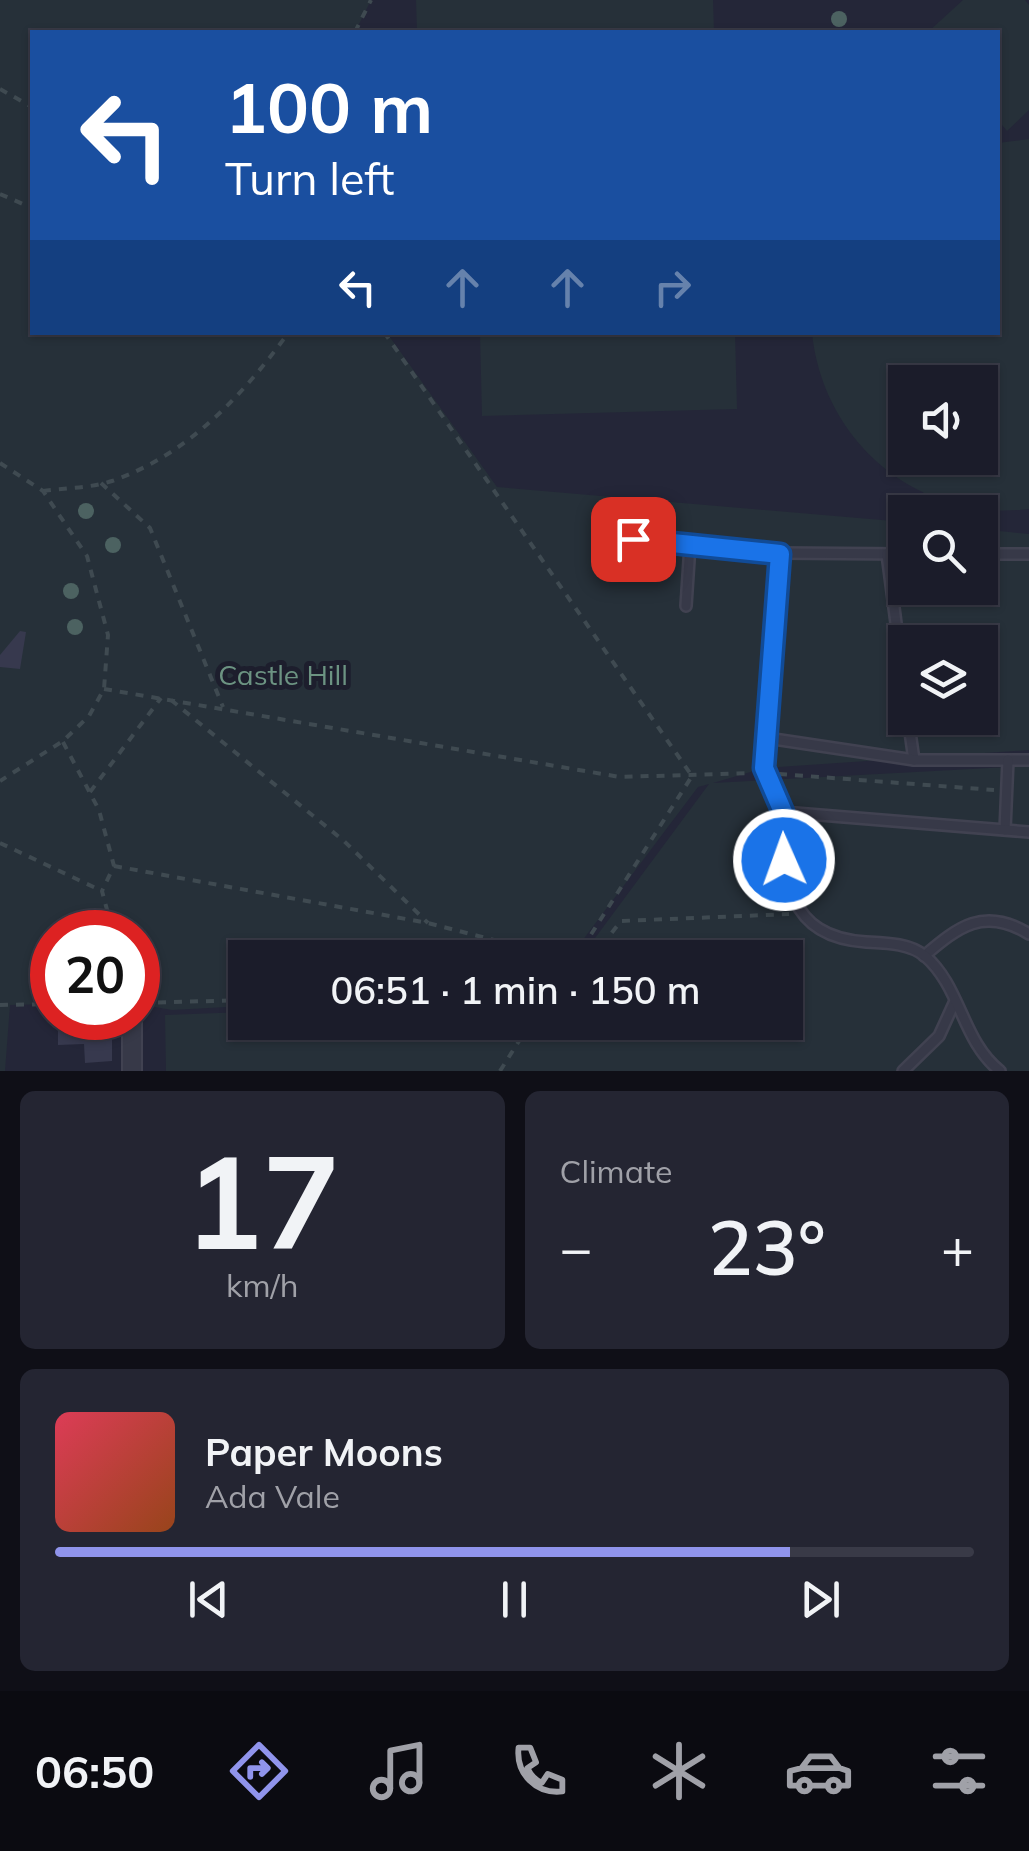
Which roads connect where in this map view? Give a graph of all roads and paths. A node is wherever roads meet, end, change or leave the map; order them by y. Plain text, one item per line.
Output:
1 (371, 0) edge
2 (356, 30) edge
3 (0, 89) edge
4 (30, 106) edge
5 (0, 194) edge
6 (30, 207) edge
7 (287, 335) edge
8 (386, 335) edge
9 (0, 464) edge
10 (100, 483) junction
11 (42, 491) junction
12 (633, 539) dead end
13 (690, 544) junction
14 (780, 554) junction
15 (888, 554) edge
16 (998, 554) edge
17 (1029, 554) edge
18 (686, 606) dead end
19 (104, 689) junction
20 (161, 698) junction
21 (170, 699) junction
22 (223, 708) junction
23 (910, 735) edge
24 (767, 738) junction
25 (62, 741) junction
26 (914, 760) junction
27 (1008, 760) junction
28 (1029, 760) edge
29 (766, 773) junction
30 (692, 776) junction
31 (0, 781) edge
32 (1010, 791) junction
33 (90, 792) junction
34 (783, 812) junction
35 (1005, 830) junction
36 (1029, 832) edge
37 (0, 843) edge
38 (114, 866) junction
39 (102, 891) junction
40 (107, 910) edge
41 (804, 914) junction
42 (428, 924) junction
43 (1029, 934) edge
44 (492, 940) edge
45 (587, 940) edge
46 (607, 940) edge
47 (924, 956) junction
48 (228, 1000) edge
49 (955, 1001) junction
50 (160, 1002) edge
51 (30, 1004) edge
52 (0, 1005) edge
53 (132, 1040) edge
54 (519, 1040) edge
55 (499, 1070) edge
56 (132, 1071) edge
57 (903, 1071) edge
58 (1000, 1071) edge

1 - 2 path
3 - 4 path
5 - 6 path
7 - 10 path
8 - 30 path
9 - 11 path
10 - 11 path
10 - 22 path
11 - 19 path
12 - 13 lane
13 - 14 lane
13 - 18 lane
14 - 15 lane
14 - 24 lane
16 - 17 lane
19 - 20 path
19 - 25 path
20 - 21 path
20 - 33 path
21 - 22 path
21 - 42 path
22 - 30 path
23 - 26 lane
24 - 26 lane
24 - 29 lane
25 - 31 path
25 - 33 path
26 - 27 lane
27 - 28 lane
27 - 32 lane
29 - 30 path
29 - 32 path
29 - 34 lane
30 - 45 path
32 - 35 lane
33 - 38 path
34 - 35 lane
34 - 41 lane
35 - 36 lane
37 - 39 path
38 - 39 path
38 - 42 path
39 - 40 path
41 - 46 path
41 - 47 lane
42 - 44 path
43 - 47 lane
47 - 49 lane
48 - 50 path
49 - 57 lane
49 - 58 lane
51 - 52 path
53 - 56 street
54 - 55 path

